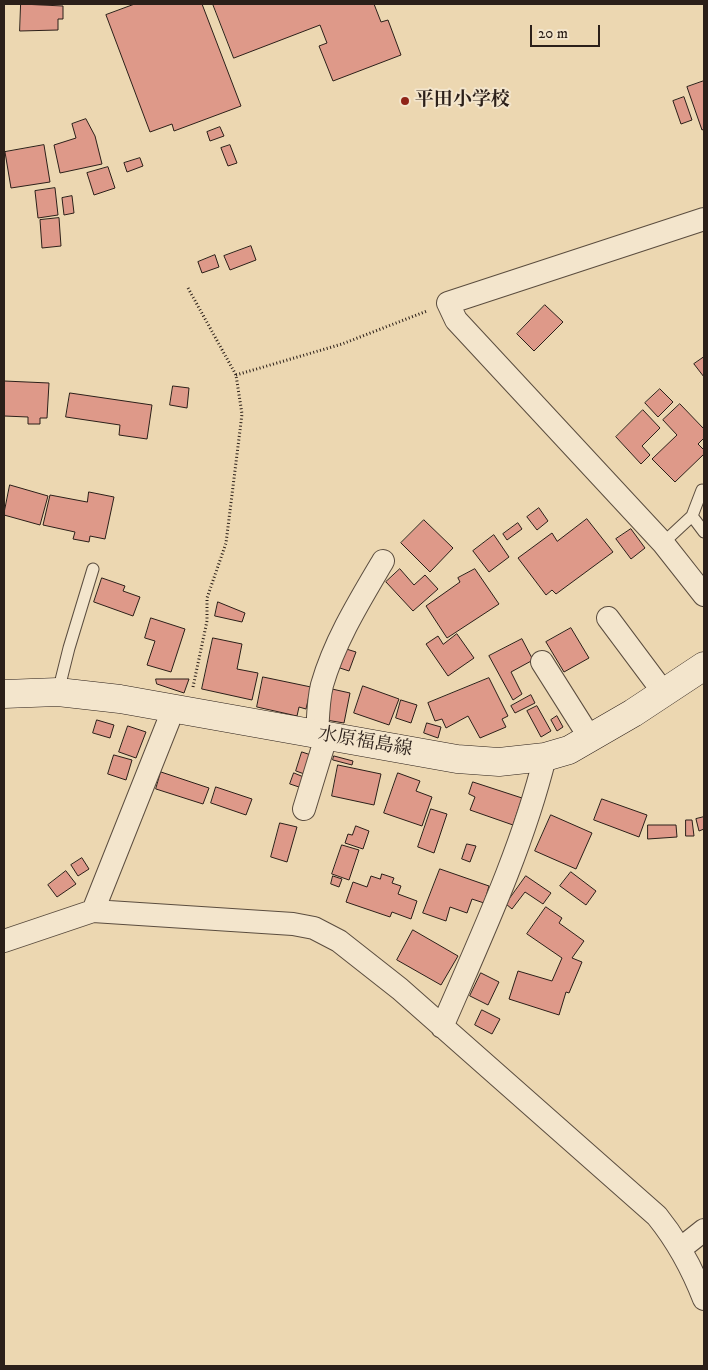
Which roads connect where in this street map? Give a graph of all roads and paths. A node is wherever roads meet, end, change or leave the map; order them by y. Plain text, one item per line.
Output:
1 (704, 219) edge
2 (188, 288) dead end
3 (448, 303) junction
4 (236, 375) junction
5 (702, 490) dead end
6 (692, 516) junction
7 (704, 532) edge
8 (664, 543) junction
9 (383, 560) dead end
10 (94, 569) dead end
11 (704, 595) edge
12 (608, 618) dead end
13 (542, 662) dead end
14 (704, 666) edge
15 (58, 692) junction
16 (664, 693) junction
17 (4, 694) edge
18 (180, 711) junction
19 (322, 736) junction
20 (590, 738) junction
21 (545, 757) junction
22 (304, 809) dead end
23 (93, 911) junction
24 (4, 941) edge
25 (442, 1026) junction
26 (704, 1230) edge
27 (680, 1248) junction
28 (702, 1288) edge

1 - 3 street
2 - 4 path
3 - 4 path
3 - 8 street
4 - 18 path
5 - 6 lane
6 - 7 lane
6 - 8 lane
8 - 11 street
9 - 19 street
10 - 15 lane
12 - 16 street
13 - 20 street
14 - 16 main road, 水原福島線
15 - 17 main road, 水原福島線
15 - 18 main road, 水原福島線
16 - 20 main road, 水原福島線
18 - 19 main road, 水原福島線
18 - 23 street
19 - 21 main road, 水原福島線
19 - 22 street
20 - 21 main road, 水原福島線
21 - 25 street
23 - 24 street
23 - 25 street
25 - 27 street
26 - 27 street
27 - 28 street

